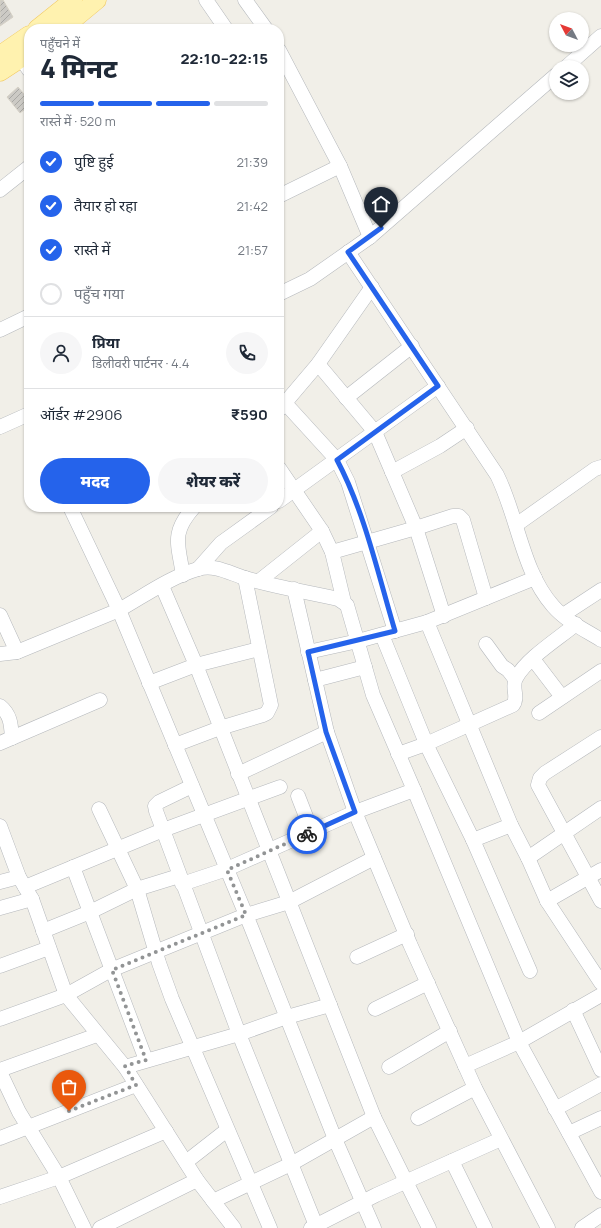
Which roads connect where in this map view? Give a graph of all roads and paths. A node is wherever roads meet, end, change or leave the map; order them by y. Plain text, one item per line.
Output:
1 (73, 0) edge
2 (97, 0) edge
3 (206, 0) edge
4 (245, 0) edge
5 (43, 24) edge
6 (68, 24) edge
7 (223, 24) edge
8 (262, 24) edge
9 (601, 36) edge
10 (24, 38) edge
11 (0, 55) edge
12 (284, 60) edge
13 (574, 60) edge
14 (24, 61) edge
15 (0, 72) edge
16 (549, 81) edge
17 (340, 166) junction
18 (24, 171) edge
19 (0, 190) edge
20 (284, 194) edge
21 (370, 237) junction
22 (348, 252) junction
23 (372, 287) junction
24 (284, 292) edge
25 (24, 318) edge
26 (2, 325) edge
27 (412, 346) junction
28 (318, 364) junction
29 (438, 386) junction
30 (346, 398) junction
31 (284, 405) edge
32 (284, 409) edge
33 (24, 418) edge
34 (0, 427) edge
35 (467, 428) junction
36 (375, 432) junction
37 (337, 460) junction
38 (601, 468) edge
39 (392, 472) junction
40 (284, 475) edge
41 (295, 490) junction
42 (284, 498) edge
43 (72, 512) edge
44 (190, 512) edge
45 (264, 512) edge
46 (516, 525) junction
47 (416, 528) junction
48 (322, 531) junction
49 (368, 542) junction
50 (332, 552) junction
51 (198, 568) junction
52 (183, 575) junction
53 (535, 578) junction
54 (252, 579) junction
55 (162, 586) junction
56 (294, 589) junction
57 (601, 590) edge
58 (486, 598) junction
59 (344, 602) junction
60 (119, 610) junction
61 (0, 615) edge
62 (562, 615) junction
63 (444, 616) junction
64 (427, 622) junction
65 (576, 624) junction
66 (388, 633) junction
67 (601, 640) edge
68 (358, 641) junction
69 (486, 644) dead end
70 (259, 648) junction
71 (17, 652) junction
72 (308, 652) junction
73 (0, 654) edge
74 (533, 659) junction
75 (196, 665) junction
76 (365, 667) junction
77 (601, 671) edge
78 (515, 679) junction
79 (315, 680) junction
80 (149, 683) junction
81 (562, 697) junction
82 (100, 700) dead end
83 (0, 706) edge
84 (539, 713) dead end
85 (468, 725) junction
86 (220, 728) junction
87 (326, 732) junction
88 (601, 737) edge
89 (6, 741) edge
90 (426, 744) junction
91 (175, 745) junction
92 (398, 754) junction
93 (238, 774) junction
94 (192, 786) junction
95 (280, 787) dead end
96 (414, 790) junction
97 (298, 796) dead end
98 (248, 799) junction
99 (601, 808) edge
100 (99, 809) dead end
101 (355, 812) junction
102 (204, 815) junction
103 (511, 825) junction
104 (0, 826) edge
105 (162, 830) junction
106 (312, 832) junction
107 (564, 834) junction
108 (473, 840) junction
109 (118, 848) junction
110 (268, 850) junction
111 (374, 858) junction
112 (528, 858) junction
113 (73, 867) junction
114 (227, 870) junction
115 (601, 870) edge
116 (587, 879) junction
117 (181, 880) junction
118 (0, 882) edge
119 (26, 888) junction
120 (137, 889) junction
121 (547, 901) junction
122 (289, 902) junction
123 (601, 902) edge
124 (0, 908) edge
125 (90, 912) junction
126 (246, 915) junction
127 (43, 931) junction
128 (202, 933) junction
129 (407, 934) junction
130 (49, 948) junction
131 (155, 952) junction
132 (357, 957) dead end
133 (0, 966) edge
134 (112, 970) junction
135 (530, 971) dead end
136 (428, 983) junction
137 (601, 983) edge
138 (601, 994) edge
139 (66, 995) junction
140 (330, 1005) junction
141 (375, 1009) dead end
142 (573, 1010) junction
143 (287, 1017) junction
144 (0, 1019) edge
145 (450, 1031) junction
146 (240, 1034) junction
147 (97, 1035) junction
148 (519, 1042) junction
149 (193, 1047) junction
150 (146, 1060) junction
151 (125, 1066) junction
152 (465, 1066) junction
153 (389, 1067) dead end
154 (601, 1070) edge
155 (0, 1071) edge
156 (601, 1084) edge
157 (136, 1085) junction
158 (475, 1088) junction
159 (555, 1109) junction
160 (374, 1117) junction
161 (418, 1118) dead end
162 (601, 1118) edge
163 (28, 1127) junction
164 (227, 1130) junction
165 (166, 1131) junction
166 (569, 1133) junction
167 (0, 1138) edge
168 (335, 1139) junction
169 (502, 1139) junction
170 (452, 1161) junction
171 (186, 1162) junction
172 (291, 1164) junction
173 (59, 1177) junction
174 (197, 1180) junction
175 (407, 1181) junction
176 (251, 1184) junction
177 (601, 1192) edge
178 (0, 1198) edge
179 (214, 1201) junction
180 (363, 1202) junction
181 (601, 1215) edge
182 (315, 1227) edge
183 (84, 1228) edge
184 (100, 1228) edge
185 (234, 1228) edge
186 (270, 1228) edge
187 (374, 1228) edge
188 (429, 1228) edge
189 (485, 1228) edge
190 (548, 1228) edge
191 (582, 1228) edge

1 - 5 main road
2 - 6 main road
3 - 7 street
4 - 8 street
9 - 13 street
10 - 11 main road
12 - 17 street
14 - 15 main road
16 - 21 street
17 - 20 street
17 - 21 street
18 - 19 street
21 - 22 street
22 - 23 street
22 - 24 street
23 - 27 street
23 - 28 street
25 - 26 street
27 - 29 street
27 - 30 street
28 - 30 street
28 - 31 street
29 - 35 street
29 - 36 street
30 - 36 street
32 - 37 street
33 - 34 street
35 - 39 street
35 - 46 street
36 - 37 street
36 - 39 street
37 - 41 street
37 - 49 street
38 - 46 street
39 - 47 street
40 - 41 street
41 - 42 street
41 - 48 street
43 - 60 street
44 - 52 street
45 - 51 street
46 - 53 street
47 - 49 street
47 - 58 street
47 - 63 street
48 - 50 street
48 - 54 street
49 - 50 street
49 - 66 street
50 - 59 street
51 - 52 street
51 - 54 street
52 - 55 street
53 - 58 street
53 - 62 street
54 - 56 street
54 - 70 street
55 - 60 street
55 - 75 street
56 - 59 street
56 - 72 street
57 - 62 street
58 - 63 street
59 - 68 street
60 - 71 street
60 - 80 street
61 - 71 street
62 - 65 street
63 - 64 street
64 - 66 street
64 - 85 street
65 - 67 street
65 - 74 street
66 - 68 street
66 - 90 street
68 - 72 street
68 - 76 street
69 - 78 street
70 - 75 street
70 - 86 street
71 - 73 street
72 - 79 street
74 - 78 street
74 - 81 street
75 - 80 street
75 - 86 street
76 - 79 street
76 - 92 street
77 - 81 street
78 - 85 street
79 - 87 street
80 - 91 street
81 - 84 street
82 - 89 street
83 - 89 street
85 - 90 street
85 - 103 street
86 - 91 street
86 - 93 street
87 - 93 street
87 - 101 street
88 - 107 street
90 - 92 street
90 - 108 street
91 - 94 street
92 - 96 street
93 - 98 street
94 - 102 street
94 - 105 street
95 - 98 street
96 - 101 street
96 - 148 street
97 - 106 street
98 - 102 street
98 - 110 street
99 - 107 street
100 - 109 street
101 - 106 street
101 - 111 street
102 - 105 street
102 - 114 street
103 - 108 street
103 - 112 street
104 - 119 street
105 - 109 street
105 - 117 street
106 - 110 street
107 - 112 street
107 - 116 street
108 - 135 street
109 - 113 street
109 - 120 street
110 - 114 street
110 - 122 street
111 - 122 street
111 - 129 street
112 - 121 street
113 - 119 street
113 - 125 street
114 - 117 street
114 - 126 street
115 - 116 street
116 - 121 street
116 - 123 street
117 - 120 street
117 - 128 street
118 - 119 street
119 - 124 street
119 - 127 street
120 - 125 street
120 - 131 street
121 - 137 street
122 - 126 street
122 - 140 street
125 - 127 street
125 - 134 street
126 - 128 street
126 - 143 street
127 - 130 street
128 - 131 street
128 - 146 street
129 - 132 street
129 - 136 street
130 - 133 street
130 - 139 street
131 - 134 street
131 - 149 street
134 - 139 street
134 - 150 street
136 - 141 street
136 - 145 street
138 - 142 street
139 - 144 street
139 - 147 street
140 - 143 street
140 - 160 street
142 - 148 street
142 - 154 street
143 - 146 street
143 - 168 street
145 - 152 street
145 - 153 street
146 - 149 street
146 - 172 street
147 - 151 street
147 - 155 street
148 - 152 street
148 - 159 street
149 - 150 street
149 - 164 street
150 - 151 street
151 - 157 street
152 - 158 street
155 - 163 street
156 - 159 street
157 - 163 street
157 - 165 street
158 - 161 street
158 - 169 street
159 - 166 street
160 - 168 street
160 - 175 street
162 - 166 street
163 - 167 street
163 - 173 street
164 - 171 street
164 - 176 street
165 - 171 street
165 - 173 street
166 - 177 street
168 - 172 street
168 - 180 street
169 - 170 street
169 - 190 street
170 - 175 street
170 - 189 street
171 - 174 street
172 - 176 street
172 - 182 street
173 - 178 street
173 - 183 street
174 - 179 street
174 - 184 street
175 - 180 street
175 - 188 street
176 - 179 street
176 - 186 street
179 - 185 street
180 - 182 street
180 - 187 street
181 - 191 street

